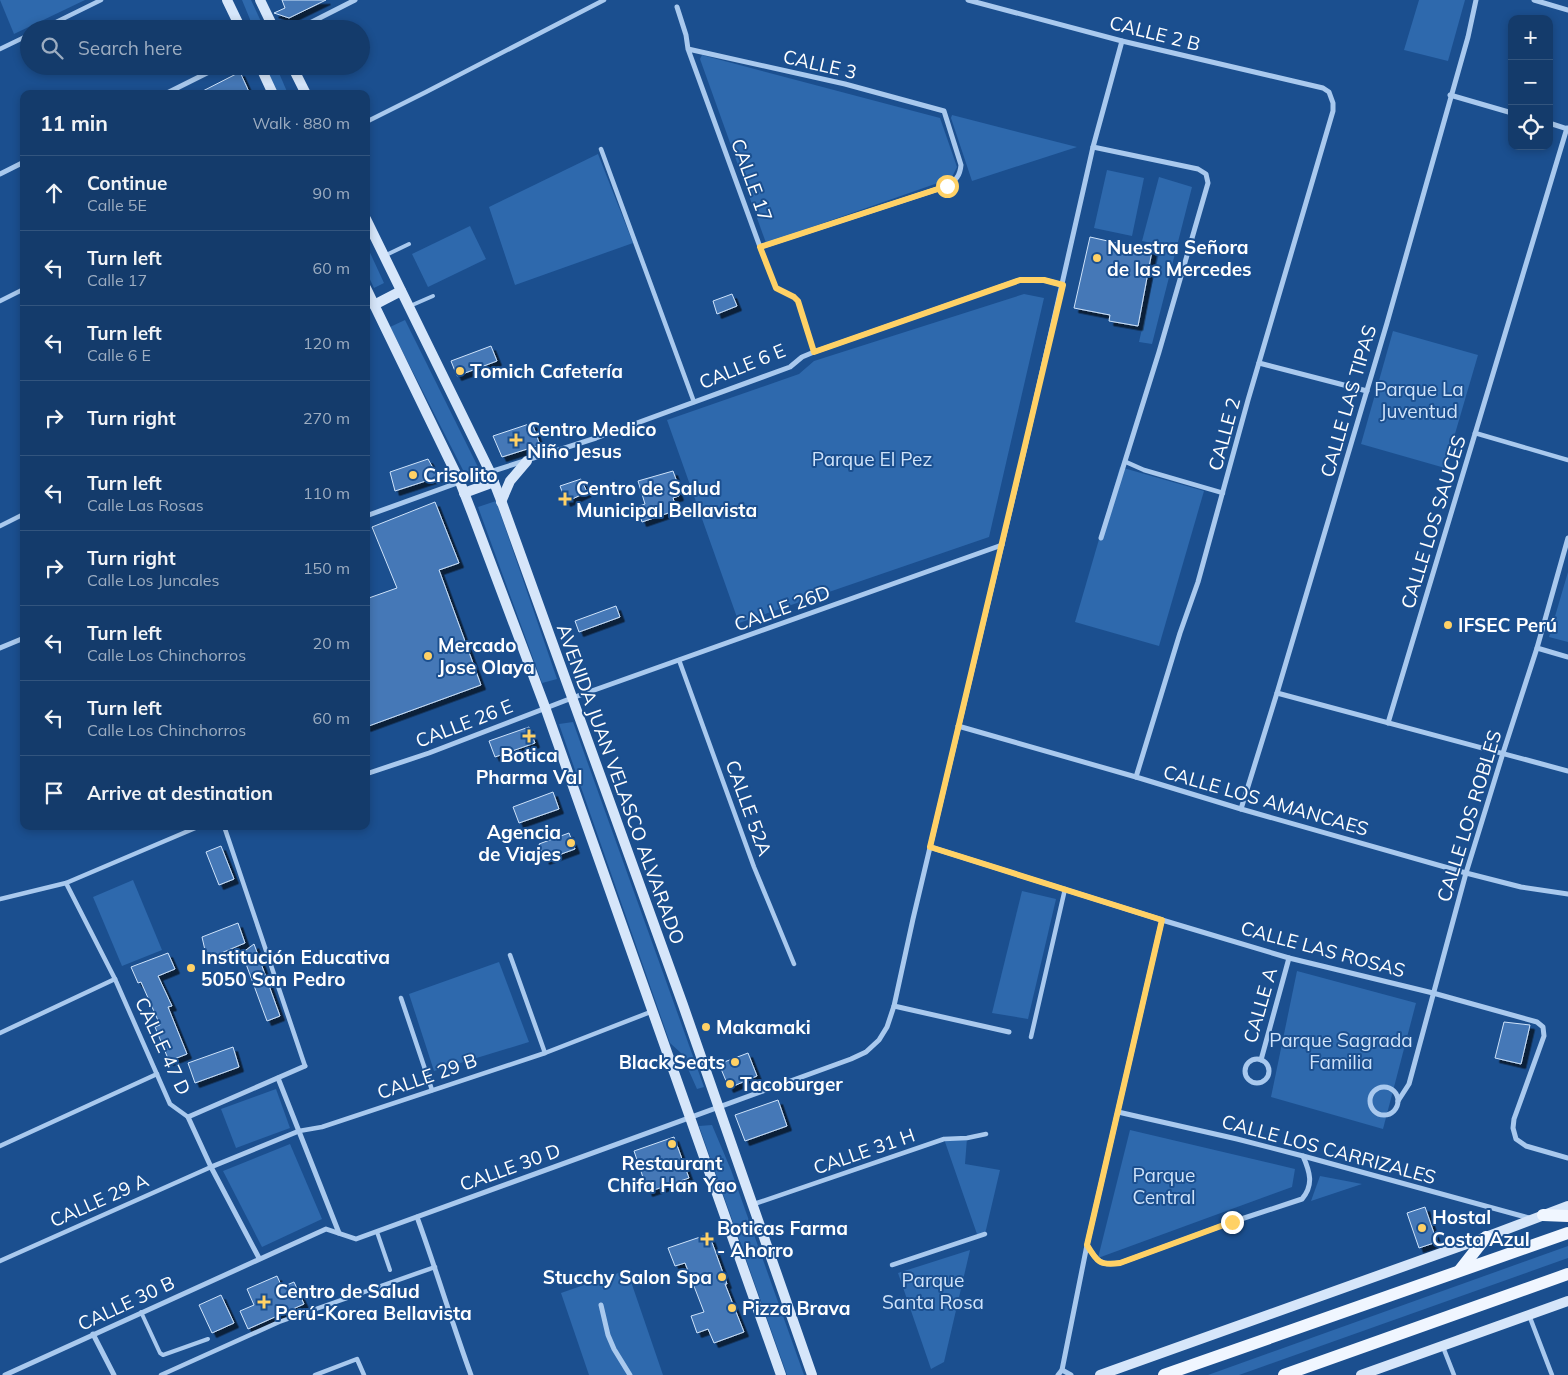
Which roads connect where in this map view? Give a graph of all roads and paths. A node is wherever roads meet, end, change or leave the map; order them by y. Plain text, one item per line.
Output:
1 (101, 0) edge
2 (227, 0) edge
3 (260, 0) edge
4 (356, 0) edge
5 (604, 0) edge
6 (968, 0) edge
7 (1476, 0) edge
8 (1534, 0) edge
9 (677, 7) dead end
10 (1568, 9) edge
11 (60, 20) edge
12 (237, 20) edge
13 (270, 20) edge
14 (316, 20) edge
15 (20, 39) edge
16 (1122, 41) junction
17 (0, 49) edge
18 (688, 50) junction
19 (204, 75) edge
20 (264, 75) edge
21 (296, 75) edge
22 (173, 90) edge
23 (271, 90) edge
24 (304, 90) edge
25 (1450, 95) junction
26 (1331, 98) joint
27 (1508, 112) edge
28 (370, 120) edge
29 (1553, 124) edge
30 (1567, 128) edge
31 (1093, 147) junction
32 (601, 148) dead end
33 (20, 164) edge
34 (0, 174) edge
35 (370, 226) edge
36 (409, 244) dead end
37 (760, 247) junction
38 (384, 256) junction
39 (1063, 285) junction
40 (20, 291) edge
41 (401, 291) junction
42 (370, 296) edge
43 (433, 296) dead end
44 (0, 301) edge
45 (374, 304) junction
46 (409, 306) junction
47 (814, 352) junction
48 (1259, 363) junction
49 (1367, 391) junction
50 (694, 402) junction
51 (1475, 433) junction
52 (1568, 460) edge
53 (527, 461) junction
54 (1126, 462) junction
55 (490, 472) junction
56 (460, 482) junction
57 (494, 482) junction
58 (464, 493) junction
59 (1223, 493) junction
60 (501, 502) junction
61 (370, 515) edge
62 (20, 516) edge
63 (0, 526) edge
64 (1102, 538) dead end
65 (1568, 538) edge
66 (1002, 545) junction
67 (20, 640) edge
68 (0, 648) edge
69 (1537, 648) junction
70 (1568, 658) edge
71 (679, 660) junction
72 (1277, 694) junction
73 (572, 698) junction
74 (545, 707) junction
75 (1388, 723) junction
76 (958, 726) junction
77 (1502, 753) junction
78 (1568, 771) edge
79 (370, 773) edge
80 (1136, 777) junction
81 (1241, 809) junction
82 (191, 830) edge
83 (225, 830) edge
84 (930, 847) junction
85 (1466, 873) junction
86 (66, 884) junction
87 (1065, 889) junction
88 (1568, 894) edge
89 (0, 899) edge
90 (1162, 920) junction
91 (510, 955) dead end
92 (1289, 958) junction
93 (794, 964) dead end
94 (115, 980) junction
95 (1433, 992) junction
96 (401, 998) dead end
97 (894, 1006) junction
98 (653, 1011) junction
99 (1009, 1032) dead end
100 (0, 1033) edge
101 (1031, 1037) dead end
102 (545, 1052) junction
103 (1261, 1060) junction
104 (305, 1066) joint
105 (157, 1074) junction
106 (278, 1078) junction
107 (432, 1090) junction
108 (1398, 1101) junction
109 (718, 1106) junction
110 (1118, 1112) junction
111 (691, 1116) junction
112 (188, 1117) junction
113 (299, 1131) junction
114 (986, 1134) dead end
115 (0, 1146) edge
116 (1303, 1156) junction
117 (1568, 1158) edge
118 (211, 1167) junction
119 (754, 1204) junction
120 (1568, 1206) edge
121 (1568, 1216) edge
122 (417, 1217) junction
123 (1537, 1217) junction
124 (377, 1232) junction
125 (1568, 1233) edge
126 (339, 1234) junction
127 (985, 1234) dead end
128 (1486, 1237) junction
129 (1087, 1245) junction
130 (259, 1258) junction
131 (0, 1261) edge
132 (892, 1265) dead end
133 (435, 1267) junction
134 (390, 1270) dead end
135 (1459, 1271) junction
136 (1568, 1274) edge
137 (1568, 1301) edge
138 (601, 1305) dead end
139 (141, 1312) junction
140 (1530, 1315) junction
141 (93, 1334) junction
142 (208, 1339) dead end
143 (1442, 1346) junction
144 (1062, 1370) junction
145 (5, 1375) edge
146 (114, 1375) edge
147 (161, 1375) edge
148 (316, 1375) edge
149 (364, 1375) edge
150 (471, 1375) edge
151 (630, 1375) edge
152 (781, 1375) edge
153 (812, 1375) edge
154 (1058, 1375) edge
155 (1071, 1375) edge
156 (1100, 1375) edge
157 (1164, 1375) edge
158 (1284, 1375) edge
159 (1361, 1375) edge
160 (1454, 1375) edge
161 (1552, 1375) edge

1 - 11 street
2 - 12 main road
3 - 13 main road
4 - 14 street
5 - 28 street
6 - 16 street, CALLE 2 B
7 - 25 street, CALLE LAS TIPAS
8 - 10 street
9 - 18 street, CALLE 17
15 - 17 street
16 - 26 street, CALLE 2 B
16 - 31 street, CALLE 30 D
18 - 37 street, CALLE 17
18 - 37 street, CALLE 3
19 - 22 street
20 - 23 main road
21 - 24 main road
25 - 27 street
25 - 49 street, CALLE LAS TIPAS
26 - 48 street, CALLE 2
29 - 30 street
30 - 51 street, CALLE LOS SAUCES
31 - 39 street, CALLE 30 D
31 - 54 street
32 - 50 street
33 - 34 street
35 - 38 main road, AVENIDA JUAN VELASCO ALVARADO
36 - 38 lane
37 - 47 lane, CALLE 17
38 - 41 main road, AVENIDA JUAN VELASCO ALVARADO
39 - 47 street, CALLE 6 E
39 - 66 street, CALLE 30 D
40 - 44 street
41 - 45 main road
41 - 46 main road, AVENIDA JUAN VELASCO ALVARADO
42 - 45 main road
43 - 46 lane
45 - 56 main road
46 - 55 main road, AVENIDA JUAN VELASCO ALVARADO
47 - 50 street, CALLE 6 E
48 - 49 street
48 - 59 street, CALLE 2
49 - 72 street, CALLE LAS TIPAS
50 - 53 street, CALLE 6 E
51 - 52 street
51 - 75 street, CALLE LOS SAUCES
53 - 55 street, CALLE 6 E
53 - 60 main road
54 - 59 street
54 - 64 street
55 - 57 main road, AVENIDA JUAN VELASCO ALVARADO
56 - 58 main road
56 - 61 street
57 - 58 main road
57 - 60 main road, AVENIDA JUAN VELASCO ALVARADO
58 - 74 main road
59 - 80 street, CALLE 2
60 - 73 main road, AVENIDA JUAN VELASCO ALVARADO
62 - 63 street
65 - 69 street, CALLE LOS ROBLES
66 - 71 street, CALLE 26D
66 - 76 street, CALLE 30 D
67 - 68 street
69 - 70 street
69 - 77 street, CALLE LOS ROBLES
71 - 73 street, CALLE 26D
71 - 93 street, CALLE 52A
72 - 75 street
72 - 81 street, CALLE LAS TIPAS
73 - 74 street, CALLE 26 E
73 - 109 main road, AVENIDA JUAN VELASCO ALVARADO
74 - 79 street, CALLE 26 E
74 - 98 main road
75 - 77 street
76 - 80 street, CALLE LOS AMANCAES
76 - 84 street, CALLE 30 D
77 - 78 street
77 - 85 street, CALLE LOS ROBLES
80 - 81 street, CALLE LOS AMANCAES
81 - 85 street, CALLE LOS AMANCAES
82 - 86 street
83 - 104 street, CALLE 47 D
84 - 87 street, CALLE LAS ROSAS
84 - 97 street, CALLE 30 D
85 - 88 street, CALLE LOS AMANCAES
85 - 95 street, CALLE LOS ROBLES
86 - 89 street
86 - 94 street, CALLE 47 D
87 - 90 street, CALLE LAS ROSAS
87 - 101 street
90 - 92 street, CALLE LAS ROSAS
90 - 110 street
91 - 102 street
92 - 95 street, CALLE LAS ROSAS
92 - 103 street, CALLE A
94 - 100 street
94 - 105 street, CALLE 47 D
95 - 108 street, CALLE LOS ROBLES
95 - 117 street, CALLE LAS ROSAS
96 - 107 street
97 - 99 street
97 - 109 street, CALLE 30 D
98 - 102 street, CALLE 29 B
98 - 111 main road
102 - 107 street, CALLE 29 B
103 - 103 street
104 - 106 street, CALLE 47 D
105 - 112 street, CALLE 47 D
105 - 115 street
106 - 112 street, CALLE 47 D
106 - 113 street
107 - 113 street, CALLE 29 B
108 - 108 street
109 - 111 street, CALLE 30 D
109 - 119 main road, AVENIDA JUAN VELASCO ALVARADO
110 - 116 street, CALLE LOS CARRIZALES
110 - 129 street
111 - 122 street, CALLE 30 D
111 - 152 main road
112 - 118 street
113 - 118 street, CALLE 29 B
113 - 126 street
114 - 119 street, CALLE 31 H
116 - 123 street, CALLE LOS CARRIZALES
116 - 129 street
118 - 130 street
118 - 131 street, CALLE 29 A
119 - 153 main road, AVENIDA JUAN VELASCO ALVARADO
120 - 123 main road
121 - 123 main road
122 - 124 street, CALLE 30 D
122 - 133 street
123 - 128 main road
124 - 126 street, CALLE 30 D
124 - 134 lane
125 - 135 main road
126 - 130 street, CALLE 30 B
127 - 132 street
128 - 135 main road
128 - 156 main road
129 - 144 street
130 - 139 street, CALLE 30 B
133 - 147 street
133 - 150 street
135 - 157 main road
136 - 158 main road
137 - 140 main road
138 - 151 street
139 - 141 street, CALLE 30 B
139 - 142 lane
140 - 143 main road
140 - 161 street
141 - 145 street, CALLE 30 B
141 - 146 street
143 - 159 main road
143 - 160 street
144 - 154 street
144 - 155 street
148 - 149 street

